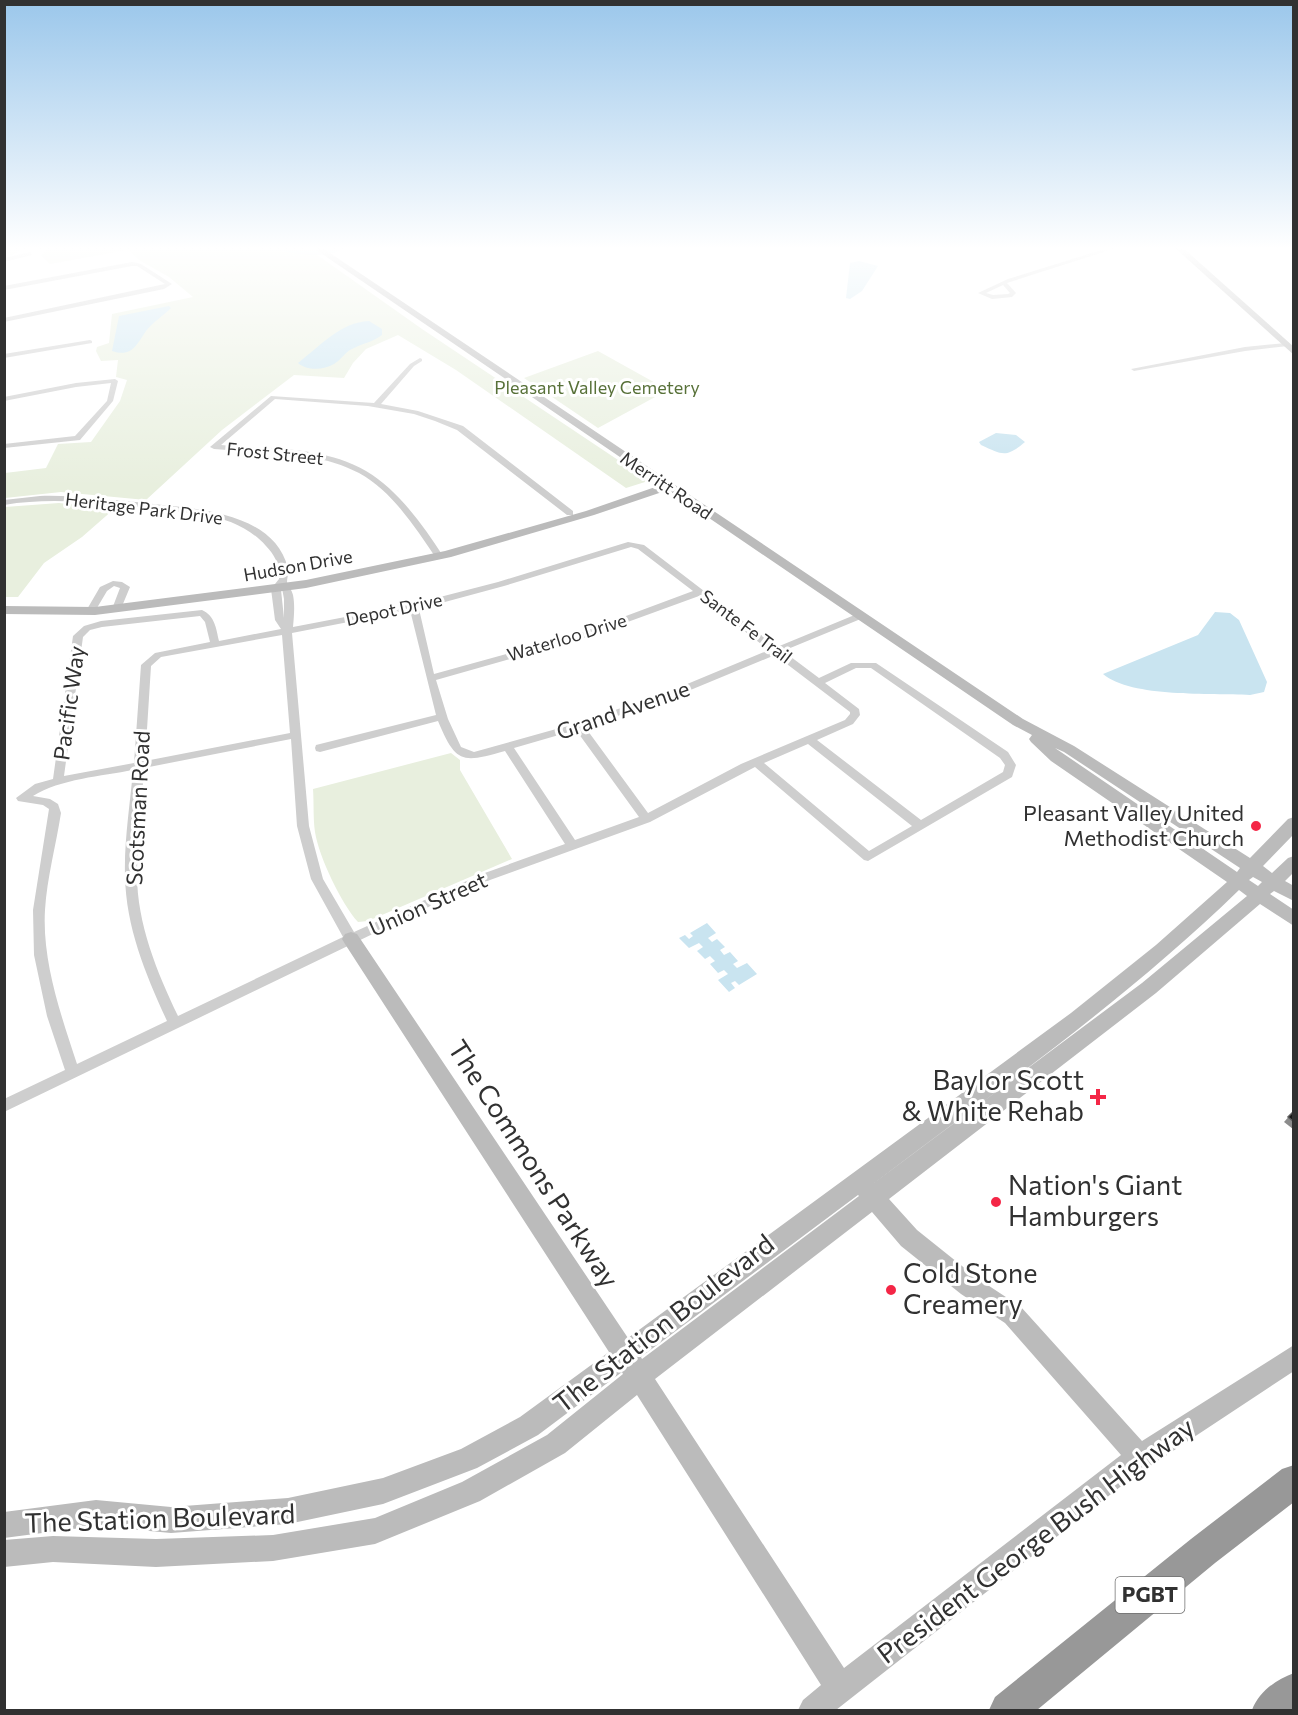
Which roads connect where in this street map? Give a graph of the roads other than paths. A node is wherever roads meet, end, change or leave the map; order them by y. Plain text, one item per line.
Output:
1 (433, 327) edge
2 (1266, 327) edge
3 (90, 342) dead end
4 (1286, 345) junction
5 (1293, 352) edge
6 (4, 356) edge
7 (420, 360) dead end
8 (1134, 369) dead end
9 (4, 399) edge
10 (375, 406) junction
11 (4, 446) edge
12 (664, 485) junction
13 (4, 503) edge
14 (570, 513) junction
15 (631, 544) joint
16 (438, 554) junction
17 (282, 586) junction
18 (700, 592) junction
19 (4, 605) edge
20 (118, 606) junction
21 (414, 607) junction
22 (92, 609) junction
23 (4, 610) edge
24 (856, 614) junction
25 (287, 632) junction
26 (214, 645) junction
27 (776, 650) junction
28 (152, 658) joint
29 (431, 678) junction
30 (819, 682) junction
31 (855, 715) joint
32 (442, 716) junction
33 (578, 726) junction
34 (295, 735) junction
35 (809, 739) junction
36 (508, 747) junction
37 (320, 748) dead end
38 (756, 762) junction
39 (141, 764) junction
40 (58, 781) junction
41 (646, 819) junction
42 (1293, 823) edge
43 (920, 826) junction
44 (573, 847) junction
45 (1293, 862) edge
46 (1245, 875) junction
47 (1266, 889) junction
48 (1293, 896) edge
49 (1293, 919) edge
50 (351, 939) junction
51 (175, 1024) junction
52 (73, 1074) junction
53 (4, 1106) edge
54 (867, 1190) junction
55 (626, 1356) junction
56 (1293, 1357) edge
57 (639, 1376) junction
58 (1140, 1458) junction
59 (1293, 1481) edge
60 (4, 1525) edge
61 (4, 1554) edge
62 (840, 1688) junction
63 (1293, 1691) edge
64 (813, 1710) edge
65 (1008, 1710) edge
66 (1271, 1710) edge

1 - 12 street, Merritt Road
2 - 4 street
3 - 6 street
4 - 5 street
4 - 8 street
7 - 10 street
9 - 11 street
10 - 14 street
10 - 16 street, Frost Street
12 - 14 street, Hudson Drive
12 - 16 street, Hudson Drive
12 - 24 street, Merritt Road
13 - 17 street, Heritage Park Drive
14 - 16 street, Hudson Drive
15 - 18 street, Sante Fe Trail
15 - 21 street, Depot Drive
16 - 17 street, Hudson Drive
17 - 20 street, Hudson Drive
17 - 25 street, The Commons Parkway
18 - 27 street, Sante Fe Trail
18 - 29 street, Waterloo Drive
19 - 22 street, Hudson Drive
20 - 22 street, Hudson Drive
20 - 22 street
21 - 25 street, Depot Drive
21 - 29 street
22 - 23 street, Hudson Drive
24 - 27 street, Grand Avenue
24 - 46 street, Merritt Road
25 - 26 street, Depot Drive
25 - 34 street, The Commons Parkway
26 - 28 street, Depot Drive
26 - 40 street, Pacific Way
27 - 30 street, Sante Fe Trail
27 - 33 street, Grand Avenue
28 - 39 street, Scotsman Road
29 - 32 street
30 - 31 street, Sante Fe Trail
30 - 43 street
31 - 35 street, Union Street
32 - 36 street, Grand Avenue
32 - 37 street
33 - 36 street, Grand Avenue
33 - 41 street
34 - 39 street
34 - 50 street, The Commons Parkway
35 - 38 street, Union Street
35 - 43 street
36 - 44 street
38 - 41 street, Union Street
38 - 43 street
39 - 40 street
39 - 51 street, Scotsman Road
40 - 52 street
41 - 44 street, Union Street
42 - 46 street, The Station Boulevard
44 - 50 street, Union Street
45 - 47 street, The Station Boulevard
46 - 47 street, Merritt Road
46 - 54 street, The Station Boulevard
47 - 48 street, Merritt Road
47 - 49 street, Merritt Road
47 - 54 street, The Station Boulevard
50 - 51 street, Union Street
50 - 55 street, The Commons Parkway
51 - 52 street, Union Street
52 - 53 street, Union Street
54 - 55 street, The Station Boulevard
54 - 57 street, The Station Boulevard
54 - 58 street
55 - 57 street, The Commons Parkway
55 - 60 street, The Station Boulevard
56 - 58 street, President George Bush Highway
57 - 61 street, The Station Boulevard
57 - 62 street, The Commons Parkway
58 - 62 street, President George Bush Highway
59 - 65 highway, PGBT
62 - 64 street, President George Bush Highway
63 - 66 highway

